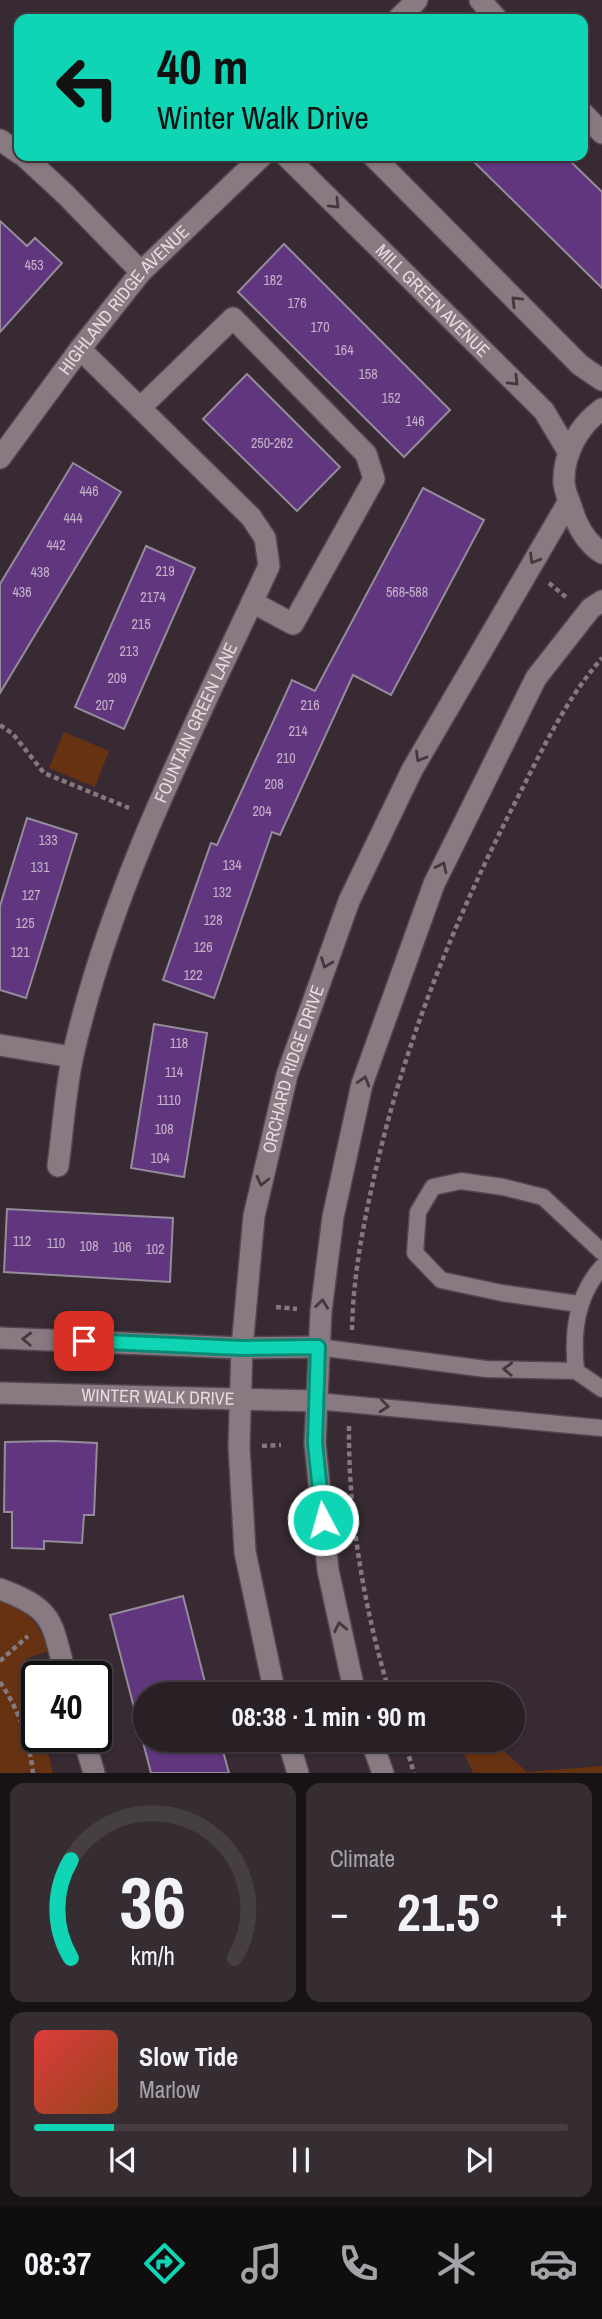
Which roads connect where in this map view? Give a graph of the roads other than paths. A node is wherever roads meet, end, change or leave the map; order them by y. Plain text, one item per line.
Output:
1 (417, 0) edge
2 (480, 0) edge
3 (403, 14) edge
4 (493, 14) edge
5 (588, 118) edge
6 (602, 133) edge
7 (29, 161) edge
8 (256, 161) edge
9 (291, 161) edge
10 (378, 161) edge
11 (141, 272) junction
12 (80, 349) junction
13 (602, 380) edge
14 (140, 408) junction
15 (602, 409) edge
16 (569, 453) junction
17 (0, 458) edge
18 (569, 501) junction
19 (602, 553) edge
20 (602, 601) edge
21 (252, 603) junction
22 (0, 1045) edge
23 (72, 1057) junction
24 (58, 1166) dead end
25 (602, 1252) edge
26 (602, 1267) edge
27 (579, 1304) junction
28 (0, 1338) edge
29 (318, 1347) junction
30 (242, 1348) junction
31 (576, 1371) junction
32 (602, 1389) edge
33 (0, 1393) edge
34 (240, 1400) junction
35 (316, 1401) junction
36 (602, 1428) edge
37 (0, 1589) edge
38 (62, 1661) edge
39 (272, 1682) edge
40 (352, 1682) edge
41 (88, 1752) edge
42 (292, 1752) edge
43 (375, 1752) edge
44 (94, 1773) edge
45 (298, 1773) edge
46 (383, 1773) edge

1 - 3 street
2 - 4 street
5 - 6 street
7 - 11 street
8 - 11 street, HIGHLAND RIDGE AVENUE
9 -> 16 street, MILL GREEN AVENUE
13 -> 10 street
11 - 12 street, HIGHLAND RIDGE AVENUE
12 - 14 street, FOUNTAIN GREEN LANE
12 - 17 street, HIGHLAND RIDGE AVENUE
14 - 21 street, FOUNTAIN GREEN LANE
14 - 21 street
15 - 16 street
16 - 18 street
18 - 19 street
18 -> 30 street, ORCHARD RIDGE DRIVE
29 -> 20 street
21 - 23 street, FOUNTAIN GREEN LANE
22 - 23 street
23 - 24 street, FOUNTAIN GREEN LANE
25 - 27 lane
26 - 27 lane
27 - 31 lane
30 -> 28 street
29 - 30 street
31 -> 29 lane
29 - 35 street
30 - 34 street, ORCHARD RIDGE DRIVE
31 - 32 lane
33 - 34 street, WINTER WALK DRIVE
34 - 35 street, WINTER WALK DRIVE
34 - 39 street, ORCHARD RIDGE DRIVE
35 -> 36 lane
40 -> 35 street
37 - 38 street
41 - 44 street
42 - 45 street
43 - 46 street

